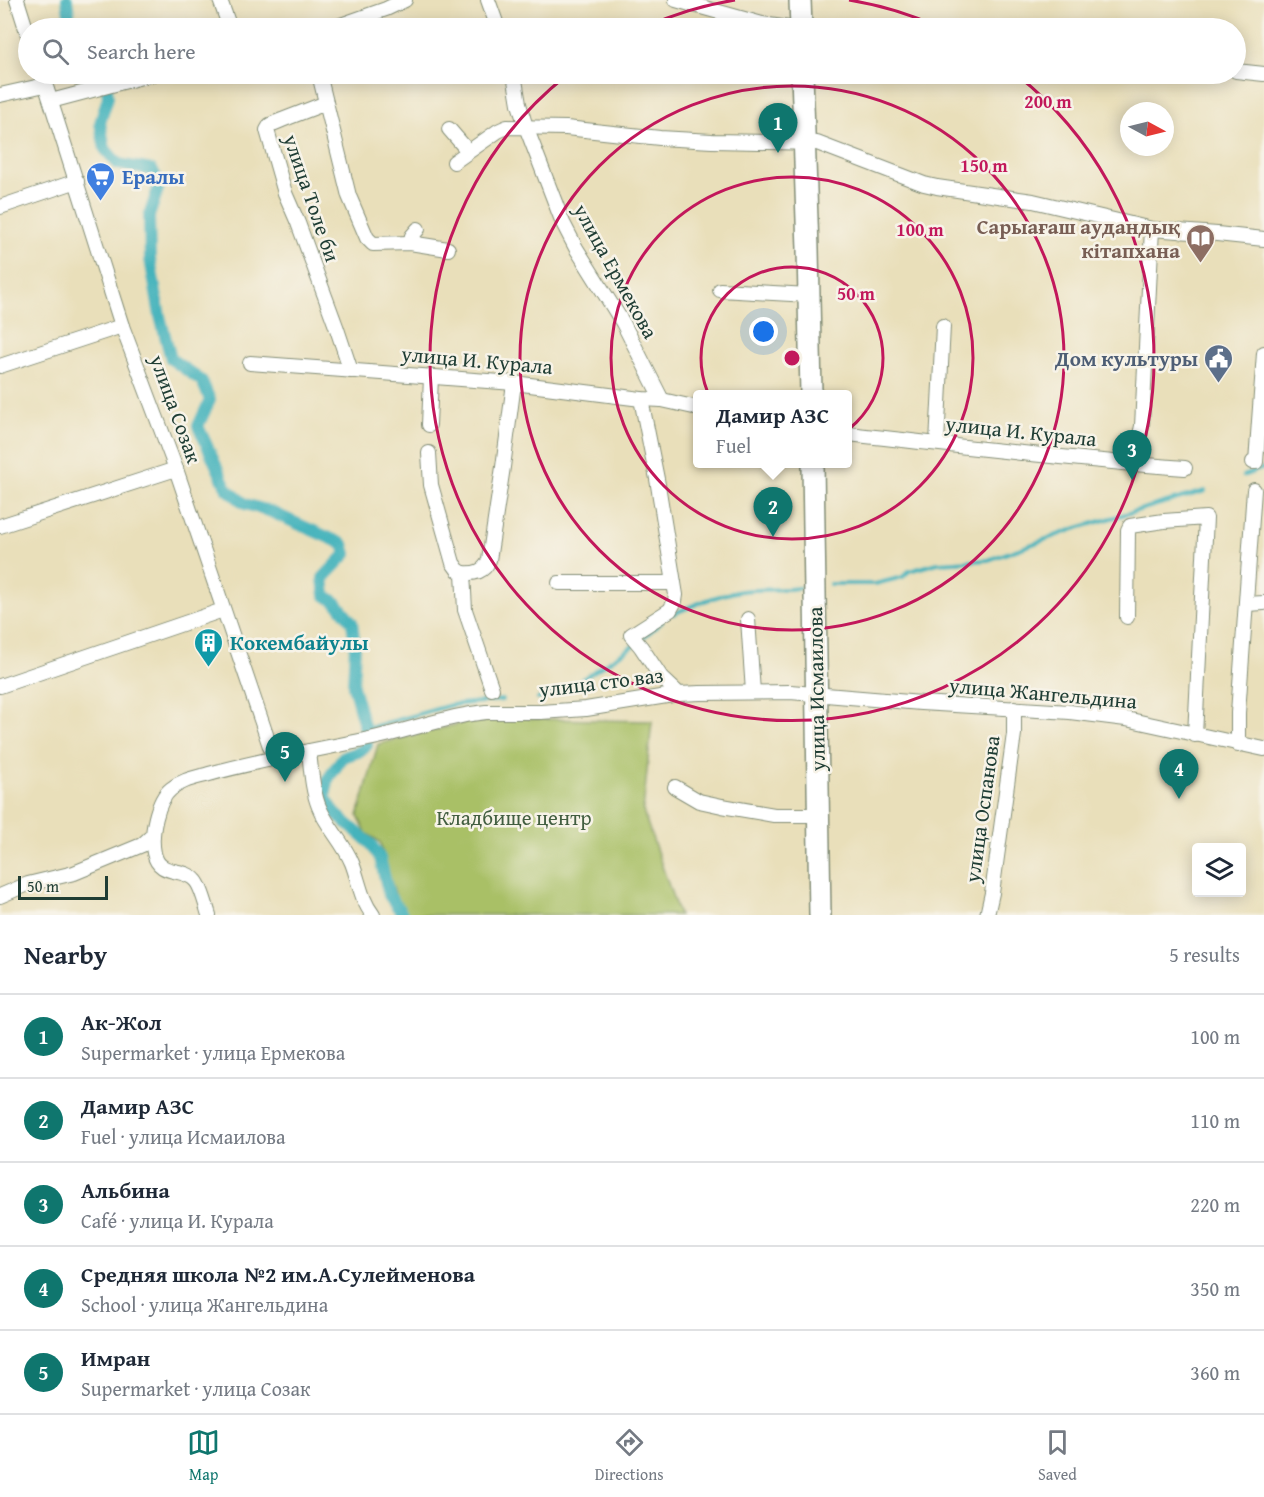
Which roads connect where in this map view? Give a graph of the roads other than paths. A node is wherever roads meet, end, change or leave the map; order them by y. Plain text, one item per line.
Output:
1 (17, 0) edge
2 (220, 0) edge
3 (405, 0) edge
4 (488, 0) edge
5 (676, 0) edge
6 (801, 0) edge
7 (23, 18) edge
8 (226, 18) edge
9 (360, 18) edge
10 (494, 18) edge
11 (740, 18) edge
12 (801, 18) edge
13 (1246, 72) edge
14 (1264, 74) edge
15 (29, 84) edge
16 (46, 84) edge
17 (113, 84) edge
18 (321, 84) edge
19 (516, 84) edge
20 (802, 84) edge
21 (0, 94) edge
22 (51, 101) junction
23 (326, 103) junction
24 (526, 127) junction
25 (449, 129) dead end
26 (805, 143) junction
27 (468, 151) junction
28 (454, 162) dead end
29 (77, 180) junction
30 (0, 207) edge
31 (418, 229) dead end
32 (1152, 229) junction
33 (1264, 239) edge
34 (410, 243) junction
35 (448, 249) dead end
36 (720, 290) dead end
37 (809, 295) junction
38 (122, 326) junction
39 (943, 326) dead end
40 (1264, 353) edge
41 (250, 363) dead end
42 (0, 366) edge
43 (351, 371) junction
44 (430, 377) junction
45 (514, 383) junction
46 (811, 390) edge
47 (641, 399) junction
48 (662, 400) junction
49 (693, 407) edge
50 (429, 425) dead end
51 (852, 434) edge
52 (1261, 441) edge
53 (937, 443) junction
54 (429, 453) dead end
55 (1254, 462) dead end
56 (1133, 464) junction
57 (813, 468) edge
58 (1185, 468) dead end
59 (176, 469) junction
60 (1254, 490) dead end
61 (0, 526) edge
62 (463, 573) junction
63 (559, 583) dead end
64 (674, 583) junction
65 (1264, 603) edge
66 (1246, 604) junction
67 (223, 610) junction
68 (1128, 617) dead end
69 (748, 619) dead end
70 (0, 686) edge
71 (492, 688) dead end
72 (753, 692) junction
73 (679, 694) junction
74 (816, 694) junction
75 (1014, 708) junction
76 (1195, 735) junction
77 (1238, 744) junction
78 (1264, 749) edge
79 (309, 751) junction
80 (274, 758) junction
81 (675, 788) dead end
82 (818, 815) junction
83 (153, 835) junction
84 (0, 896) edge
85 (209, 915) edge
86 (373, 915) edge
87 (820, 915) edge
88 (987, 915) edge

1 - 7 street
2 - 8 street
3 - 9 street
4 - 10 street
5 - 11 street
6 - 12 main road
13 - 14 street
15 - 21 street
16 - 22 street, улица Созак
17 - 22 street
18 - 23 street
19 - 24 street, улица Ермекова
20 - 26 main road
22 - 29 street, улица Созак
23 - 34 street
23 - 43 street, улица Толе би
24 - 26 street
24 - 27 street
24 - 48 street, улица Ермекова
25 - 27 street
26 - 32 street
26 - 37 main road
27 - 28 street
29 - 30 street
29 - 38 street, улица Созак
31 - 34 street
32 - 33 street
32 - 56 street
34 - 35 street
36 - 37 street
37 - 46 main road
38 - 42 street
38 - 59 street, улица Созак
39 - 53 street
40 - 52 street
41 - 43 street, улица И. Курала
43 - 44 street, улица И. Курала
44 - 45 street, улица И. Курала
44 - 50 street
45 - 47 street, улица И. Курала
45 - 62 street
47 - 48 street, улица И. Курала
47 - 64 street
48 - 49 street, улица И. Курала
51 - 53 street, улица И. Курала
52 - 55 street
53 - 56 street, улица И. Курала
54 - 62 street
56 - 58 street, улица И. Курала
57 - 74 main road, улица Исмаилова
59 - 61 street
59 - 67 street, улица Созак
60 - 66 street
62 - 71 street
63 - 64 street
64 - 73 street
65 - 66 street
66 - 77 street
67 - 70 street
67 - 80 street, улица Созак
68 - 76 street
69 - 72 street
72 - 73 street, улица сто ваз
72 - 74 street, улица сто ваз
73 - 79 street, улица сто ваз
74 - 75 street, улица Жангельдина
74 - 82 main road, улица Исмаилова
75 - 76 street, улица Жангельдина
75 - 88 street, улица Оспанова
76 - 77 street, улица Жангельдина
77 - 78 street, улица Жангельдина
79 - 80 street, улица сто ваз
79 - 86 street
80 - 83 street, улица сто ваз
81 - 82 street
82 - 87 main road, улица Исмаилова
83 - 84 street
83 - 85 street

